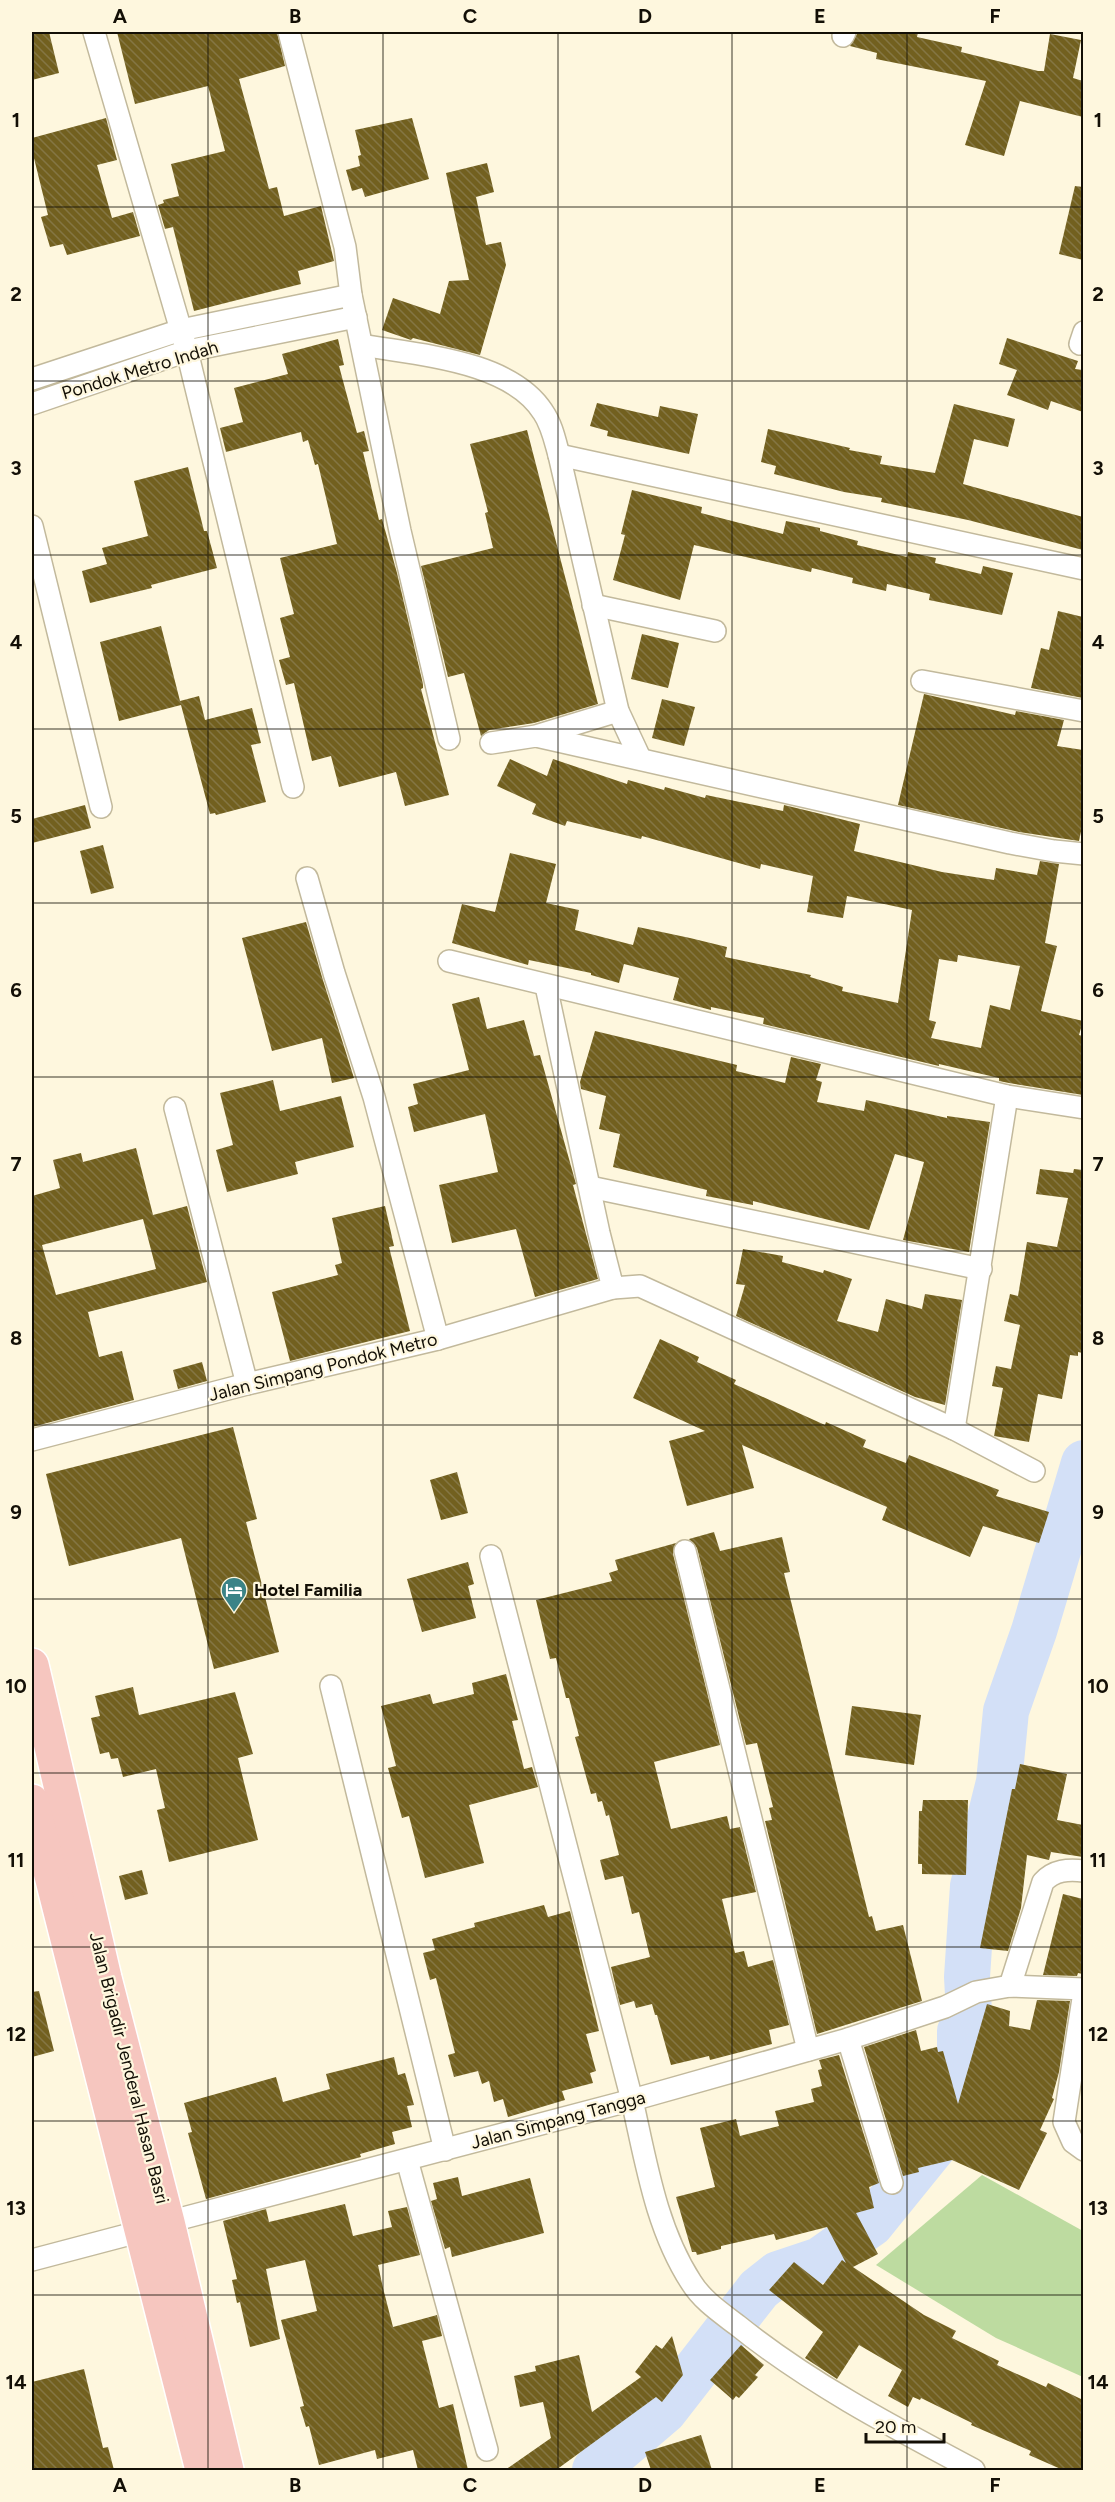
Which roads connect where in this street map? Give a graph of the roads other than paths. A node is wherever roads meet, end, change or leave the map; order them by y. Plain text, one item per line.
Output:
1 (94, 32) edge
2 (289, 32) edge
3 (351, 295) junction
4 (356, 317) junction
5 (181, 330) junction
6 (362, 345) junction
7 (187, 351) junction
8 (32, 379) edge
9 (32, 404) edge
10 (559, 455) junction
11 (32, 526) edge
12 (1083, 568) edge
13 (593, 605) junction
14 (715, 631) dead end
15 (922, 681) dead end
16 (618, 711) junction
17 (1083, 711) edge
18 (536, 736) junction
19 (449, 739) dead end
20 (491, 743) dead end
21 (640, 758) junction
22 (293, 787) dead end
23 (101, 807) dead end
24 (1083, 854) edge
25 (307, 878) dead end
26 (448, 961) dead end
27 (546, 986) junction
28 (1007, 1096) junction
29 (175, 1108) dead end
30 (1083, 1108) edge
31 (590, 1187) junction
32 (981, 1269) junction
33 (613, 1288) junction
34 (438, 1339) junction
35 (248, 1384) junction
36 (954, 1429) junction
37 (32, 1440) edge
38 (1034, 1471) dead end
39 (685, 1551) dead end
40 (491, 1556) dead end
41 (32, 1672) edge
42 (331, 1686) dead end
43 (32, 1801) edge
44 (1083, 1871) edge
45 (92, 1981) junction
46 (1010, 1986) junction
47 (1083, 1991) edge
48 (848, 2039) junction
49 (808, 2050) junction
50 (632, 2100) junction
51 (445, 2150) junction
52 (1083, 2150) edge
53 (407, 2160) junction
54 (892, 2183) dead end
55 (155, 2226) junction
56 (32, 2260) edge
57 (487, 2450) dead end
58 (202, 2470) edge
59 (227, 2470) edge
60 (974, 2470) edge

1 - 5 street
2 - 3 street
3 - 4 street
3 - 5 street, Pondok Metro Indah
4 - 6 street
4 - 7 street, Pondok Metro Indah
5 - 7 street
5 - 8 street, Pondok Metro Indah
6 - 10 street
6 - 19 street
7 - 9 street, Pondok Metro Indah
7 - 22 street
10 - 12 street
10 - 13 street
11 - 23 street
13 - 14 street
13 - 16 street
15 - 17 street
16 - 18 street
16 - 21 street
18 - 20 street
18 - 21 street
21 - 24 street
25 - 34 street
26 - 27 street
27 - 28 street
27 - 31 street
28 - 30 street
28 - 32 street
29 - 35 street
31 - 32 street
31 - 33 street
32 - 36 street
33 - 34 street, Jalan Simpang Pondok Metro
33 - 36 street, Jalan Simpang Pondok Metro
34 - 35 street, Jalan Simpang Pondok Metro
35 - 37 street, Jalan Simpang Pondok Metro
36 - 38 street, Jalan Simpang Pondok Metro
39 - 49 street
40 - 50 street
41 - 45 highway, Jalan Brigadir Jenderal Hasan Basri
42 - 51 street
43 - 45 highway, Jalan Brigadir Jenderal Hasan Basri
44 - 46 street
45 - 55 highway, Jalan Brigadir Jenderal Hasan Basri
46 - 47 street, Jalan Simpang Tangga
46 - 48 street, Jalan Simpang Tangga
47 - 52 street
48 - 49 street, Jalan Simpang Tangga
48 - 54 street
49 - 50 street, Jalan Simpang Tangga
50 - 51 street, Jalan Simpang Tangga
50 - 60 street
51 - 53 street, Jalan Simpang Tangga
53 - 55 street, Jalan Simpang Tangga
53 - 57 street
55 - 56 street, Jalan Simpang Tangga
55 - 58 highway, Jalan Brigadir Jenderal Hasan Basri
55 - 59 highway, Jalan Brigadir Jenderal Hasan Basri

